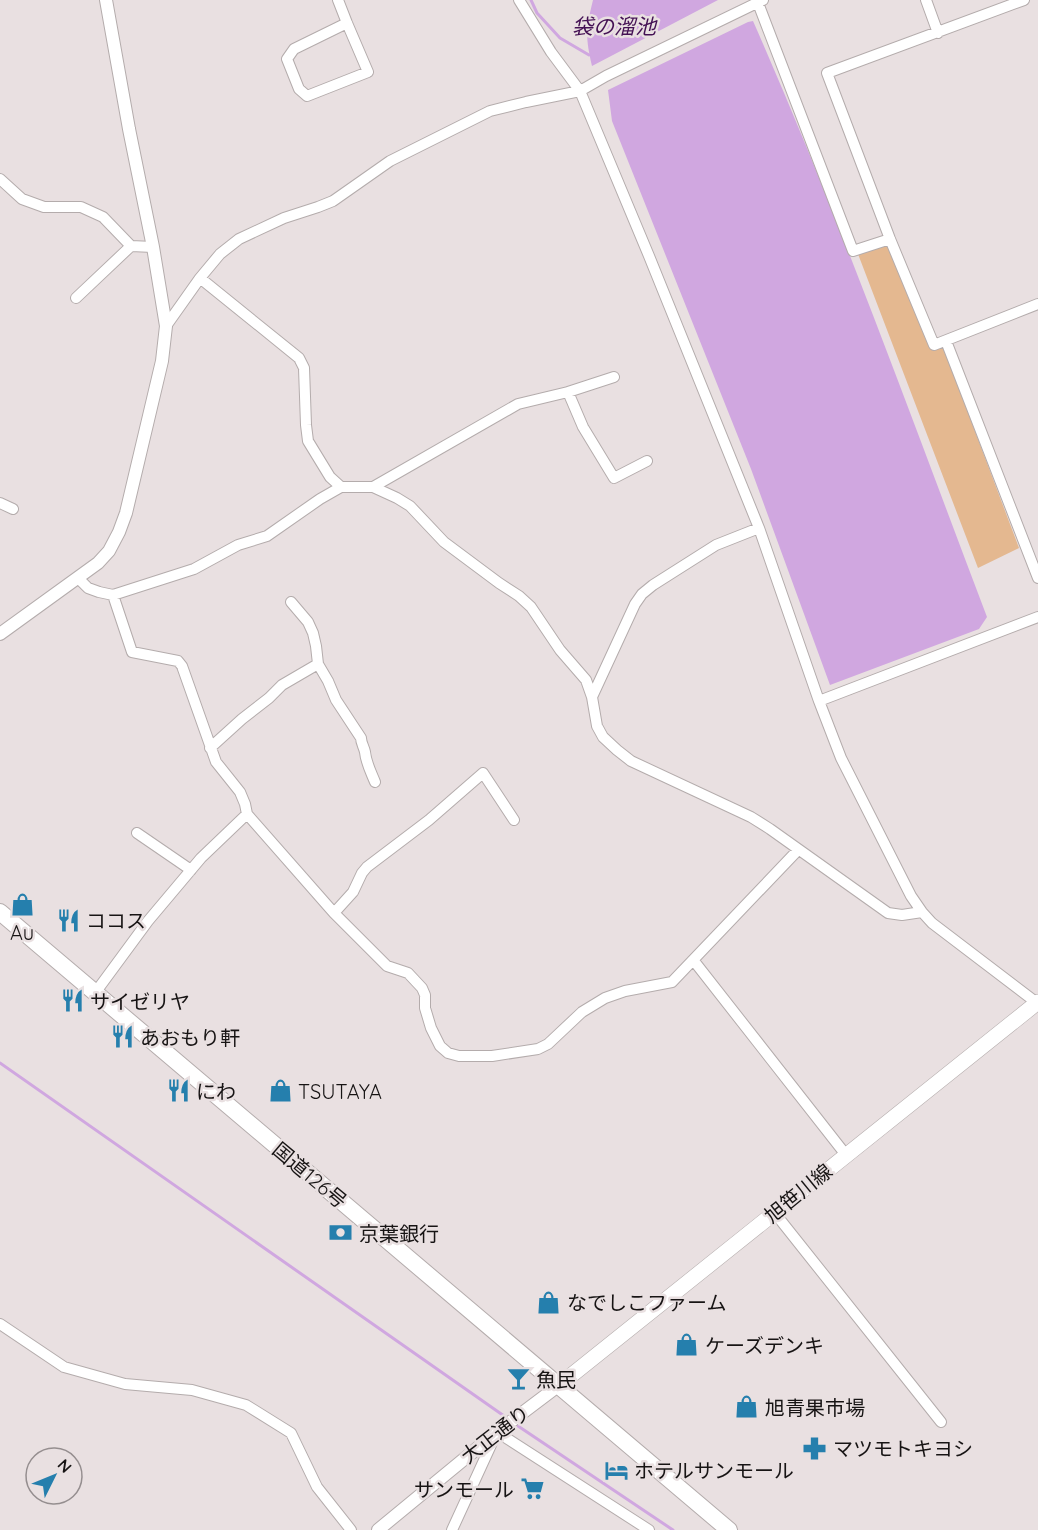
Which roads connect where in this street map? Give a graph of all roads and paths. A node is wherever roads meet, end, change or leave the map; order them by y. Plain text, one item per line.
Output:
1 (106, 0) edge
2 (338, 0) edge
3 (519, 0) edge
4 (926, 0) edge
5 (1024, 0) edge
6 (761, 2) edge
7 (347, 24) junction
8 (938, 33) junction
9 (580, 91) junction
10 (0, 179) edge
11 (890, 239) junction
12 (131, 246) junction
13 (153, 247) junction
14 (200, 278) junction
15 (76, 298) dead end
16 (1038, 304) edge
17 (166, 326) junction
18 (946, 341) junction
19 (614, 377) dead end
20 (568, 392) junction
21 (647, 461) dead end
22 (341, 487) junction
23 (374, 487) junction
24 (0, 503) edge
25 (13, 509) dead end
26 (759, 528) junction
27 (78, 578) junction
28 (1038, 578) edge
29 (114, 595) junction
30 (291, 602) dead end
31 (1038, 617) edge
32 (0, 634) edge
33 (318, 664) junction
34 (592, 697) junction
35 (819, 701) junction
36 (210, 748) junction
37 (375, 782) dead end
38 (247, 814) junction
39 (514, 820) dead end
40 (137, 833) dead end
41 (798, 850) junction
42 (191, 870) junction
43 (0, 912) edge
44 (922, 912) junction
45 (334, 913) junction
46 (694, 961) junction
47 (95, 993) junction
48 (1037, 1002) edge
49 (846, 1155) junction
50 (774, 1212) junction
51 (0, 1324) edge
52 (558, 1386) junction
53 (941, 1422) dead end
54 (497, 1432) junction
55 (351, 1530) edge
56 (378, 1530) edge
57 (452, 1530) edge
58 (649, 1530) edge
59 (729, 1530) edge

1 - 13 street
2 - 7 street
3 - 9 street
4 - 8 street
5 - 8 street
6 - 9 street
6 - 11 street
7 - 7 street
8 - 11 street
9 - 14 street
9 - 26 street
10 - 12 street
11 - 18 street
12 - 13 street
12 - 15 street
13 - 17 street
14 - 17 street
14 - 22 street
16 - 18 street
17 - 27 street
18 - 28 street
19 - 20 street
20 - 21 street
20 - 23 street
22 - 23 street
22 - 29 street
23 - 34 street
24 - 25 street
26 - 34 street
26 - 35 street
27 - 29 street
27 - 32 street
29 - 36 street
30 - 33 street
31 - 35 street
33 - 36 street
33 - 37 street
34 - 41 street
35 - 44 street
36 - 38 street
38 - 42 street
38 - 45 street
39 - 45 street
40 - 42 street
41 - 44 street
41 - 46 street
42 - 47 street
43 - 47 highway, 国道126号
44 - 48 street
45 - 46 street
46 - 49 street
47 - 52 highway, 国道126号
48 - 49 main road, 旭笹川線
49 - 50 main road, 旭笹川線
50 - 52 main road, 旭笹川線
50 - 53 street
51 - 55 street
52 - 54 street, 大正通り
52 - 59 highway, 国道126号
54 - 56 street, 大正通り
54 - 57 street
54 - 58 street

